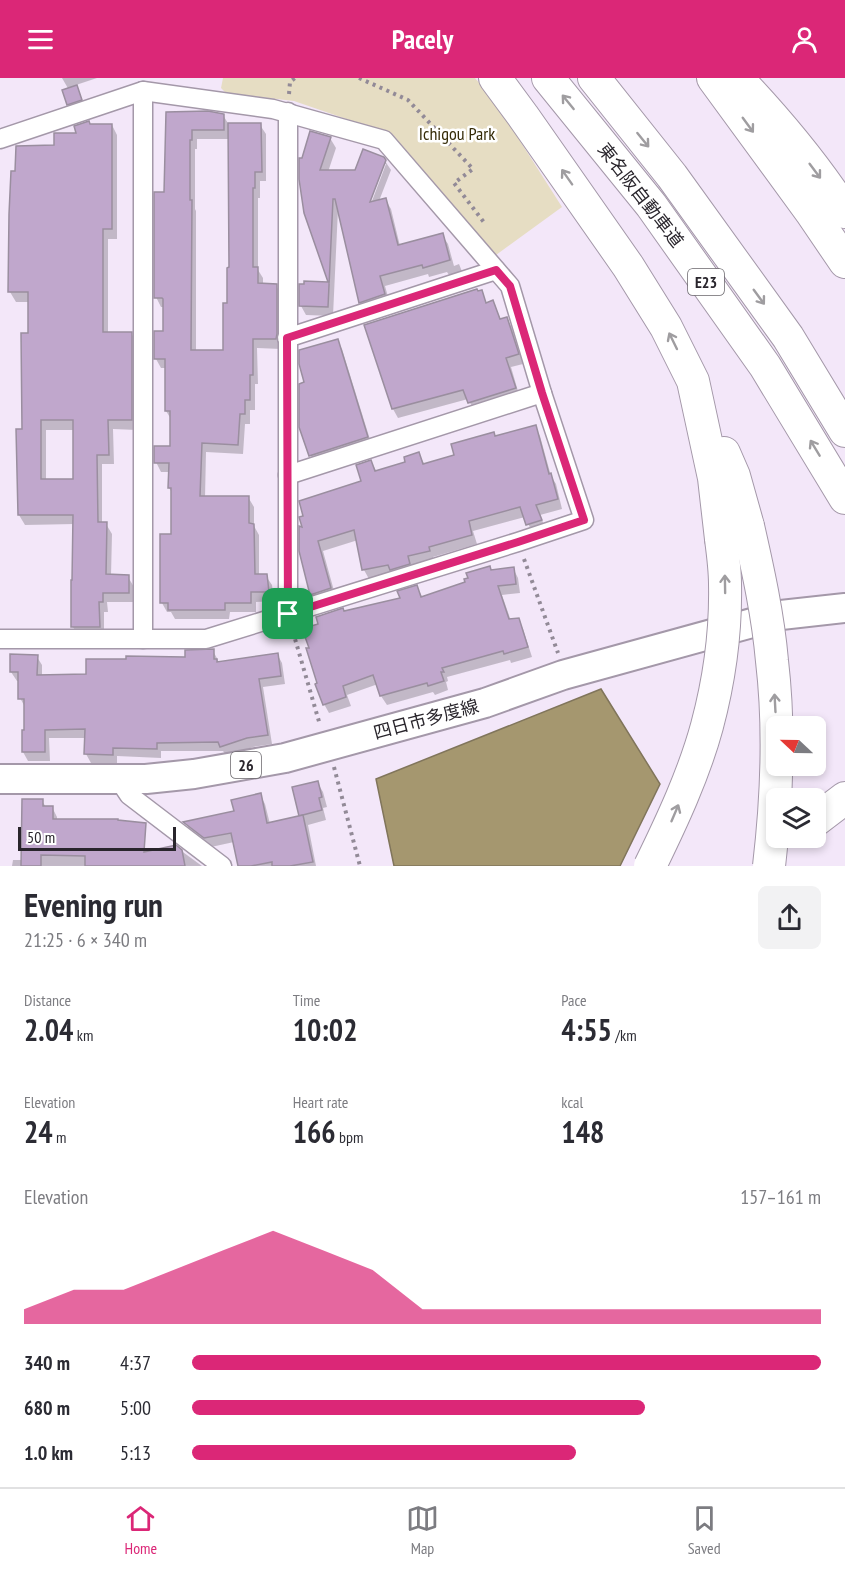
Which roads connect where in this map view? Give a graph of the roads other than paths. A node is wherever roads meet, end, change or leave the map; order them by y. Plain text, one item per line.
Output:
1 (495, 78) edge
2 (548, 78) edge
3 (594, 78) edge
4 (713, 78) edge
5 (737, 78) edge
6 (143, 90) junction
7 (288, 112) junction
8 (0, 139) edge
9 (830, 207) edge
10 (845, 262) edge
11 (496, 270) junction
12 (287, 338) junction
13 (542, 393) junction
14 (845, 431) edge
15 (288, 475) junction
16 (845, 498) edge
17 (735, 532) junction
18 (844, 608) edge
19 (288, 614) junction
20 (0, 639) edge
21 (143, 639) junction
22 (0, 779) edge
23 (119, 780) junction
24 (845, 798) edge
25 (826, 812) edge
26 (781, 848) edge
27 (222, 866) edge
28 (650, 866) edge
29 (759, 866) edge
30 (770, 866) edge

17 -> 1 highway
16 -> 2 highway, 東名阪自動車道 / E23
3 -> 14 highway, 東名阪自動車道 / E23
4 -> 9 highway
5 -> 9 highway
6 - 7 street
6 - 8 street
6 - 21 street
7 - 11 street
7 - 12 street
9 - 10 highway
11 - 12 street
11 - 13 street
12 - 15 street
13 - 15 street
13 - 19 street
15 - 19 street
28 -> 17 highway, bridge
30 -> 17 highway, bridge
18 - 23 main road, 四日市多度線 / 26
19 - 21 street
20 - 21 street
22 - 23 main road, 四日市多度線 / 26
23 - 27 street
24 - 25 highway
26 - 29 highway

